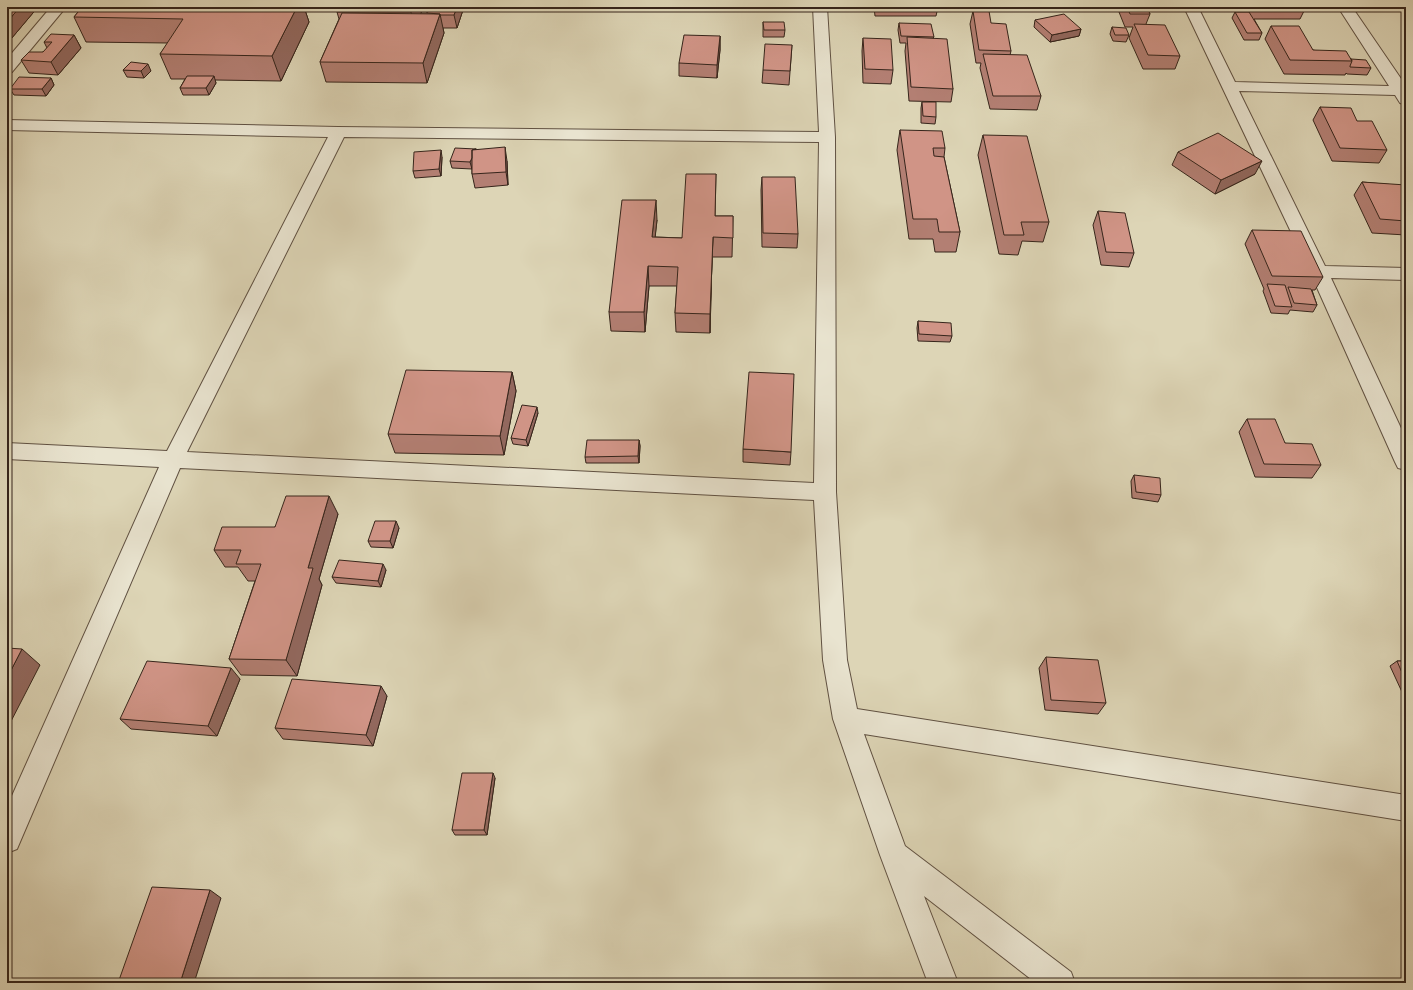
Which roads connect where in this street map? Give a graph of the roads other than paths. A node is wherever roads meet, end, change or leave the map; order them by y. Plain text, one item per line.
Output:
1 (59, 7) edge
2 (820, 7) edge
3 (1191, 7) edge
4 (1345, 7) edge
5 (7, 69) edge
6 (1229, 86) junction
7 (1404, 94) edge
8 (7, 125) edge
9 (338, 132) junction
10 (827, 137) junction
11 (1319, 272) junction
12 (1406, 274) edge
13 (7, 451) edge
14 (173, 459) junction
15 (1406, 462) edge
16 (825, 492) junction
17 (846, 719) junction
18 (1406, 808) edge
19 (7, 839) edge
20 (894, 855) junction
21 (943, 983) edge
22 (1060, 983) edge

1 - 5 street
2 - 10 street
3 - 6 street
4 - 7 street
6 - 7 street
6 - 11 street
8 - 9 street
9 - 10 street
9 - 14 street
10 - 16 street
11 - 12 street
11 - 15 street
13 - 14 street
14 - 16 street
14 - 19 street
16 - 17 street
17 - 18 street
17 - 20 street
20 - 21 street
20 - 22 street

